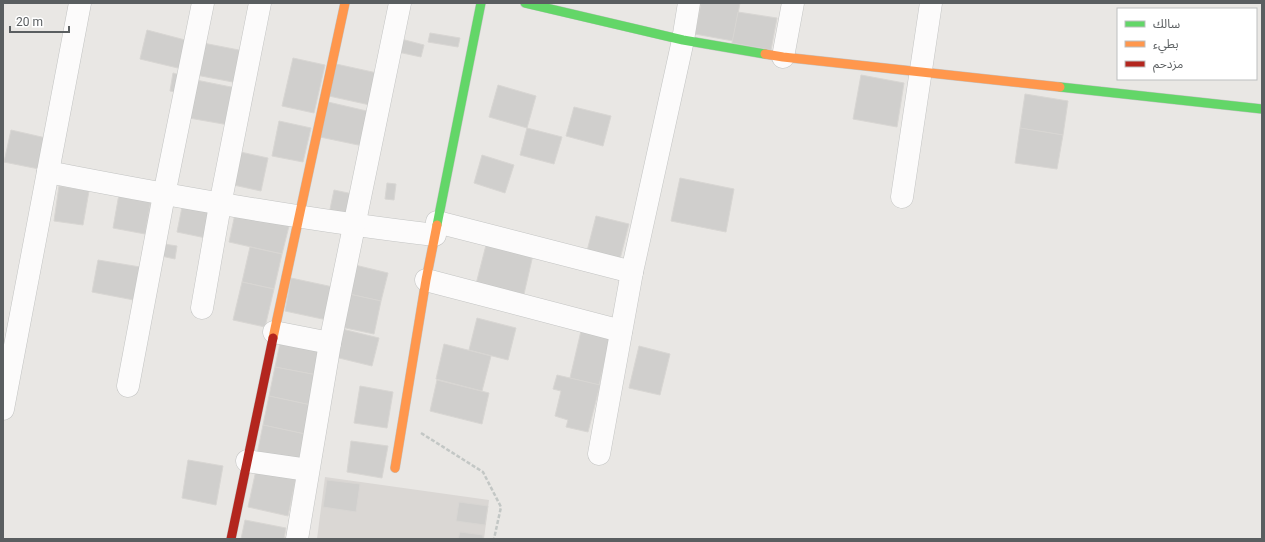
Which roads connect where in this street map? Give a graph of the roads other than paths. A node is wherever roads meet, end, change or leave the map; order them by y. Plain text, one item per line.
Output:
1 (80, 3) edge
2 (203, 3) edge
3 (260, 3) edge
4 (345, 3) edge
5 (400, 3) edge
6 (481, 3) edge
7 (525, 3) edge
8 (689, 3) edge
9 (793, 3) edge
10 (930, 3) edge
11 (683, 40) junction
12 (783, 58) junction
13 (921, 73) junction
14 (1262, 108) edge
15 (48, 172) junction
16 (164, 195) junction
17 (902, 197) dead end
18 (220, 205) junction
19 (299, 217) junction
20 (354, 226) junction
21 (436, 229) junction
22 (632, 272) junction
23 (426, 280) junction
24 (202, 308) dead end
25 (621, 331) junction
26 (274, 332) junction
27 (330, 343) junction
28 (128, 386) dead end
29 (3, 409) edge
30 (598, 454) dead end
31 (246, 461) junction
32 (395, 468) dead end
33 (308, 470) junction
34 (231, 539) edge
35 (297, 539) edge

1 - 15 street
2 - 16 street
3 - 18 street
4 - 19 street
5 - 20 street
6 - 21 street
7 - 11 street
8 - 11 street
9 - 12 street
10 - 13 street
11 - 12 street
11 - 22 street
12 - 13 street
13 - 14 street
13 - 17 street
15 - 16 street
15 - 29 street
16 - 18 street
16 - 28 street
18 - 19 street
18 - 24 street
19 - 20 street
19 - 26 street
20 - 21 street
20 - 27 street
21 - 22 street
21 - 23 street
22 - 25 street
23 - 25 street
23 - 32 street
25 - 30 street
26 - 27 street
26 - 31 street
27 - 33 street
31 - 33 street
31 - 34 street
33 - 35 street

